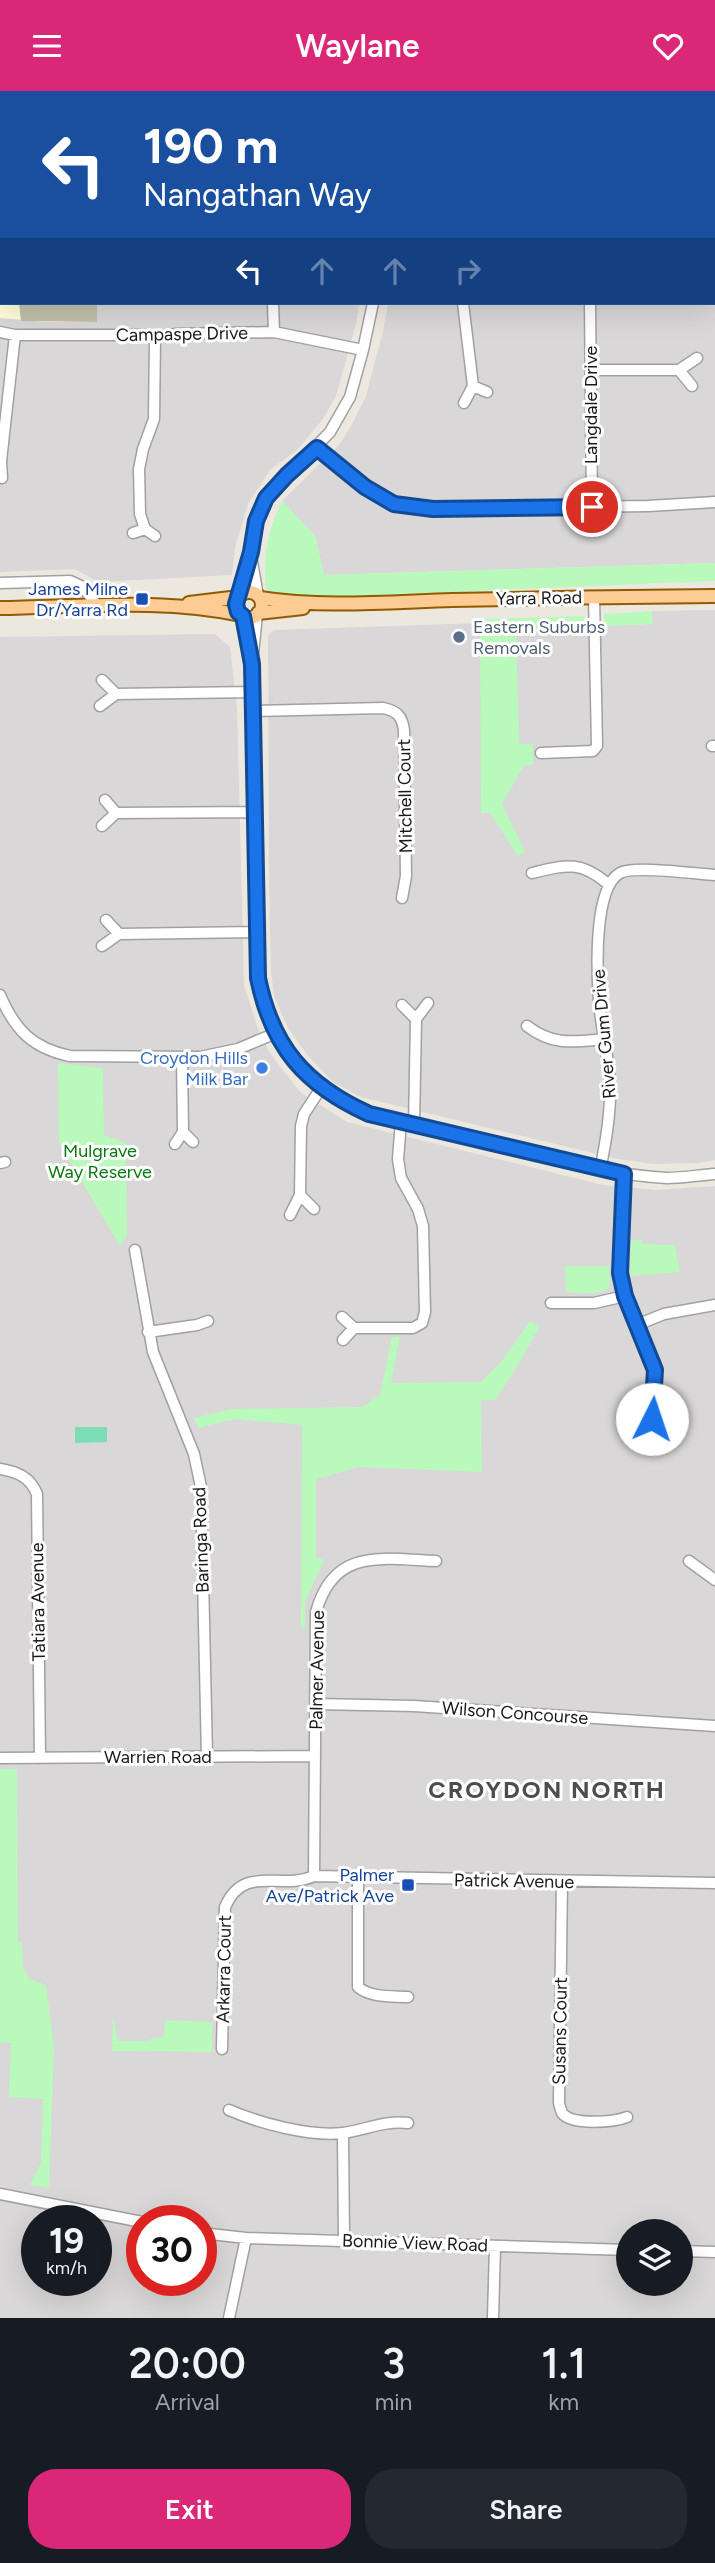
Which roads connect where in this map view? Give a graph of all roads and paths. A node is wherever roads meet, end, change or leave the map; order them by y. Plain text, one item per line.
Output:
1 (273, 305) edge
2 (373, 305) edge
3 (463, 305) edge
4 (590, 305) edge
5 (0, 332) edge
6 (274, 332) junction
7 (15, 335) junction
8 (155, 337) junction
9 (363, 350) junction
10 (697, 358) dead end
11 (591, 370) junction
12 (679, 370) junction
13 (473, 386) junction
14 (692, 386) dead end
15 (487, 391) dead end
16 (464, 403) dead end
17 (317, 448) junction
18 (2, 478) dead end
19 (715, 502) edge
20 (592, 507) junction
21 (145, 529) junction
22 (133, 533) dead end
23 (155, 536) dead end
24 (251, 552) junction
25 (0, 583) edge
26 (239, 596) junction
27 (715, 596) edge
28 (259, 597) junction
29 (594, 597) junction
30 (363, 602) junction
31 (165, 606) junction
32 (98, 607) junction
33 (0, 608) edge
34 (258, 614) junction
35 (242, 615) junction
36 (252, 664) junction
37 (102, 680) dead end
38 (253, 692) junction
39 (116, 694) junction
40 (100, 706) dead end
41 (253, 711) junction
42 (541, 753) dead end
43 (105, 800) dead end
44 (255, 812) junction
45 (116, 813) junction
46 (102, 826) dead end
47 (532, 873) dead end
48 (715, 875) edge
49 (608, 884) junction
50 (402, 898) dead end
51 (106, 920) dead end
52 (257, 932) junction
53 (119, 933) junction
54 (102, 946) dead end
55 (0, 996) edge
56 (428, 1003) dead end
57 (402, 1005) dead end
58 (416, 1019) junction
59 (527, 1026) dead end
60 (276, 1033) junction
61 (604, 1038) junction
62 (182, 1057) junction
63 (321, 1087) junction
64 (401, 1121) junction
65 (414, 1125) junction
66 (183, 1132) junction
67 (193, 1142) dead end
68 (175, 1145) dead end
69 (600, 1170) junction
70 (624, 1174) junction
71 (715, 1174) edge
72 (299, 1195) junction
73 (314, 1209) dead end
74 (290, 1215) dead end
75 (135, 1250) dead end
76 (625, 1296) junction
77 (551, 1303) dead end
78 (715, 1304) edge
79 (342, 1317) dead end
80 (208, 1321) dead end
81 (639, 1324) junction
82 (354, 1328) junction
83 (148, 1332) junction
84 (343, 1340) dead end
85 (652, 1419) dead end
86 (0, 1469) edge
87 (436, 1561) dead end
88 (689, 1561) dead end
89 (715, 1580) edge
90 (316, 1704) junction
91 (715, 1726) edge
92 (315, 1756) junction
93 (206, 1757) junction
94 (0, 1758) edge
95 (40, 1758) junction
96 (314, 1876) junction
97 (358, 1878) junction
98 (562, 1881) junction
99 (715, 1883) edge
100 (408, 1997) dead end
101 (222, 2049) dead end
102 (229, 2110) dead end
103 (627, 2117) dead end
104 (408, 2123) dead end
105 (343, 2133) junction
106 (0, 2195) edge
107 (126, 2218) edge
108 (217, 2235) edge
109 (246, 2238) junction
110 (344, 2240) junction
111 (495, 2246) junction
112 (616, 2249) edge
113 (693, 2251) edge
114 (715, 2252) edge
115 (229, 2318) edge
116 (493, 2318) edge

1 - 6 street
2 - 9 street
3 - 13 street
4 - 11 street, Langdale Drive
5 - 7 street, Campaspe Drive
6 - 8 street, Campaspe Drive
6 - 9 street, Campaspe Drive
7 - 8 street, Campaspe Drive
7 - 18 street
8 - 21 street
9 - 17 street
10 - 12 street
11 - 12 street
11 - 20 street, Langdale Drive
12 - 14 street
13 - 15 street
13 - 16 street
17 - 20 street
17 - 24 street
19 - 20 street
21 - 22 street
21 - 23 street
24 - 26 street
24 - 28 street
25 - 32 street
26 - 28 main road
26 - 31 main road
26 - 35 main road
27 - 29 main road, Yarra Road
28 - 30 main road, Yarra Road
28 - 34 main road
29 - 30 main road, Yarra Road
29 - 42 street
30 - 34 main road, Yarra Road
31 - 32 main road
31 - 35 main road
32 - 33 main road
34 - 35 main road
34 - 36 street
35 - 36 street
36 - 38 street
37 - 39 street
38 - 39 street
38 - 41 street
39 - 40 street
41 - 44 street
41 - 50 street, Mitchell Court
43 - 45 street
44 - 45 street
44 - 52 street
45 - 46 street
47 - 49 street
48 - 49 street
49 - 61 street, River Gum Drive
51 - 53 street
52 - 53 street
52 - 60 street
53 - 54 street
55 - 62 street
56 - 58 street
57 - 58 street
58 - 65 street
59 - 61 street
60 - 62 street
60 - 63 street
61 - 69 street, River Gum Drive
62 - 66 street
63 - 64 street
63 - 72 street
64 - 65 street
64 - 82 street
65 - 69 street
66 - 67 street
66 - 68 street
69 - 70 street
70 - 71 street
70 - 76 street
72 - 73 street
72 - 74 street
75 - 83 street, Baringa Road
76 - 77 street
76 - 81 street
78 - 81 street
79 - 82 street
80 - 83 street
81 - 85 street
82 - 84 street
83 - 93 street, Baringa Road
86 - 95 street, Tatiara Avenue
87 - 90 street, Palmer Avenue
88 - 89 street
90 - 91 street, Wilson Concourse
90 - 92 street, Palmer Avenue
92 - 93 street, Warrien Road
92 - 96 street, Palmer Avenue
93 - 95 street, Warrien Road
94 - 95 street, Warrien Road
96 - 97 street, Patrick Avenue
96 - 101 street, Arkarra Court
97 - 98 street, Patrick Avenue
97 - 100 street
98 - 99 street, Patrick Avenue
98 - 103 street, Susans Court
102 - 105 street
104 - 105 street
105 - 110 street
106 - 107 street
108 - 109 street, Bonnie View Road
109 - 110 street, Bonnie View Road
109 - 115 street
110 - 111 street, Bonnie View Road
111 - 112 street, Bonnie View Road
111 - 116 street
113 - 114 street

